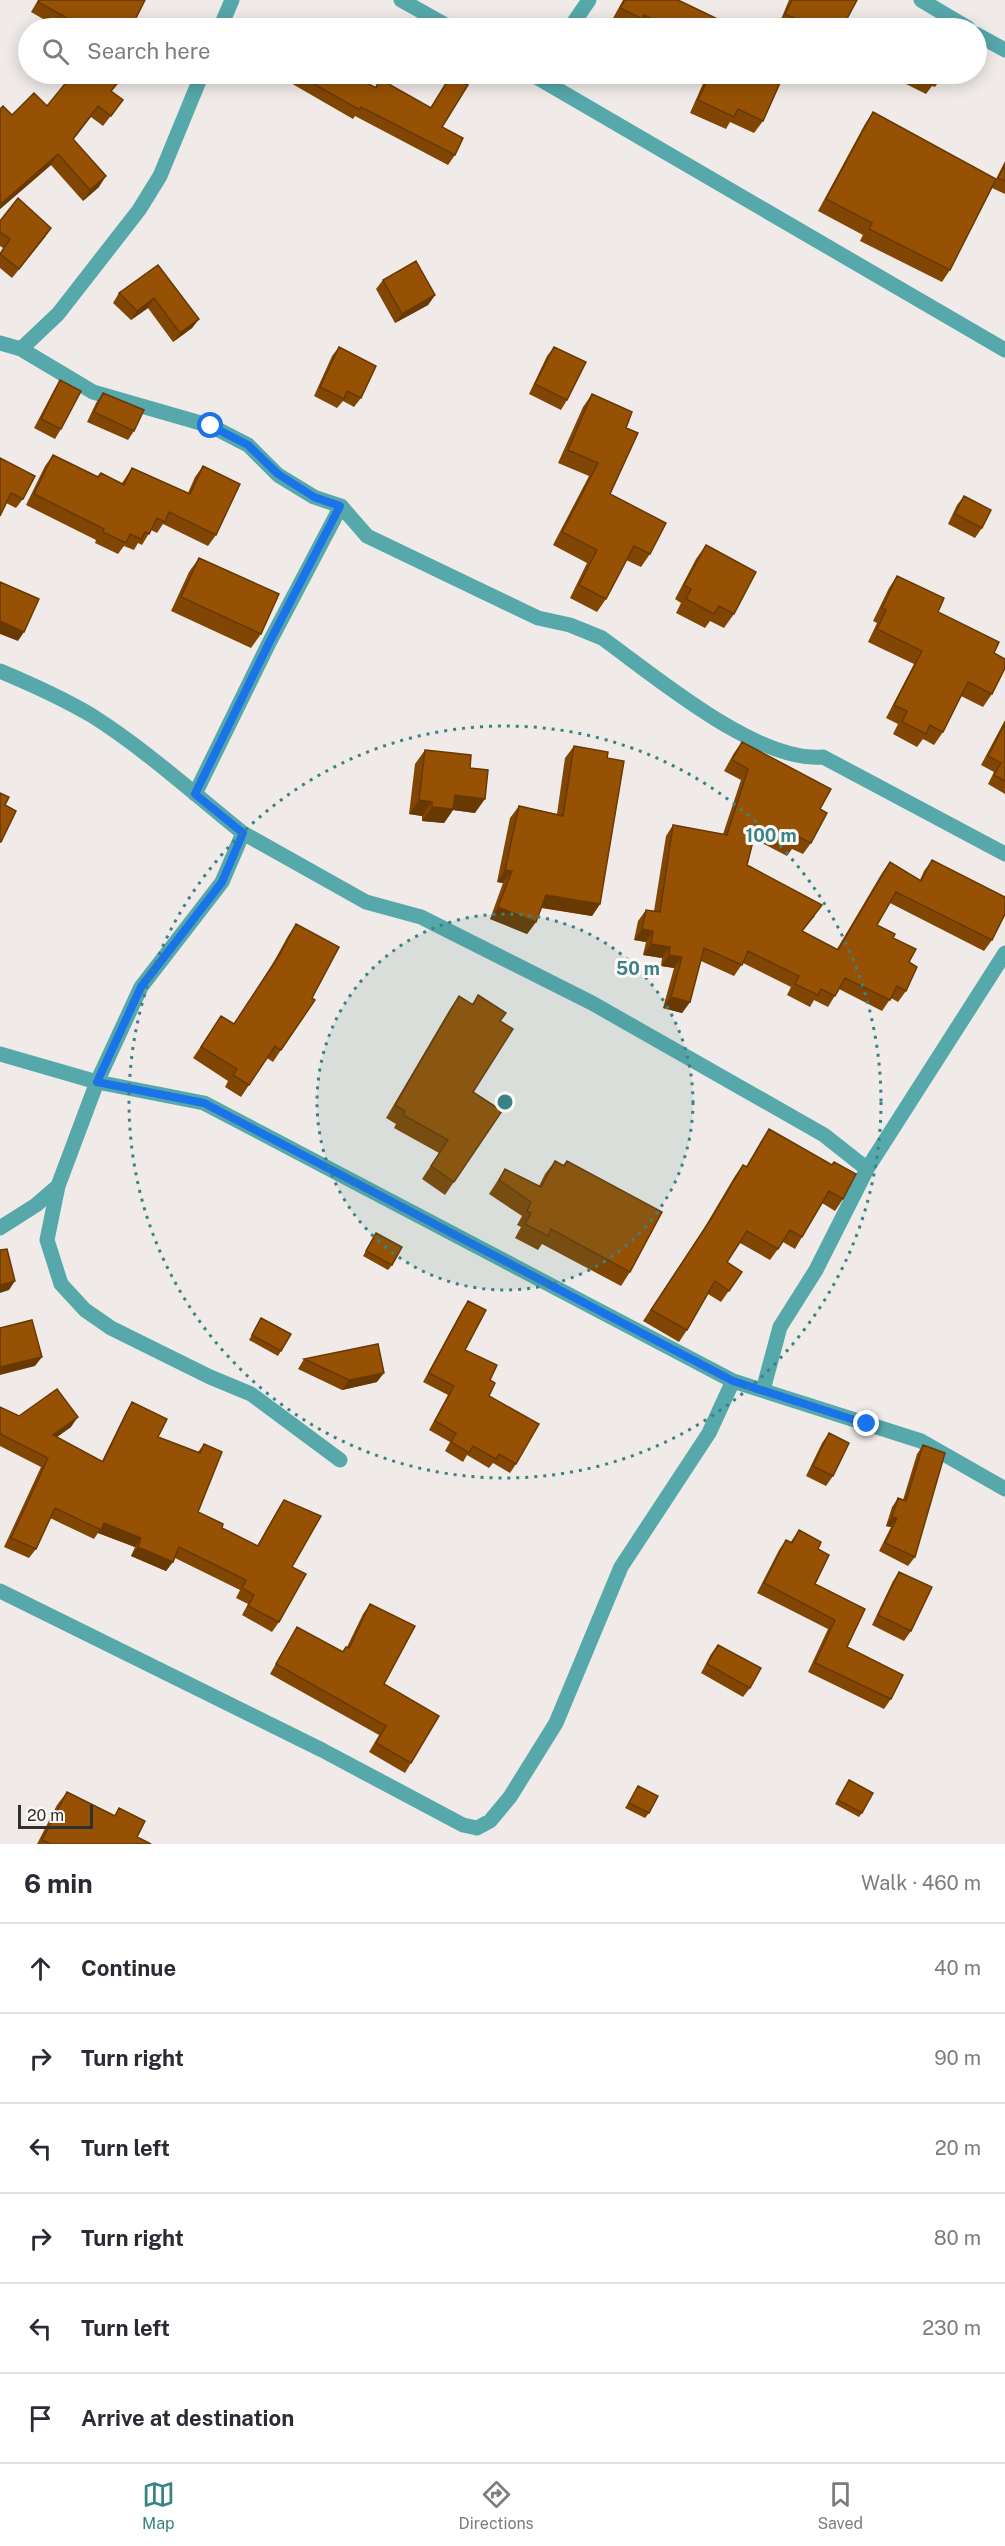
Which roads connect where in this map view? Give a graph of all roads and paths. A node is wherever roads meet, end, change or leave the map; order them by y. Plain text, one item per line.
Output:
1 (232, 0) edge
2 (401, 0) edge
3 (589, 0) edge
4 (921, 0) edge
5 (224, 18) edge
6 (433, 18) edge
7 (577, 18) edge
8 (951, 18) edge
9 (987, 40) edge
10 (1005, 50) edge
11 (198, 84) edge
12 (551, 84) edge
13 (0, 343) edge
14 (21, 349) junction
15 (1005, 350) edge
16 (340, 506) junction
17 (0, 671) edge
18 (195, 794) junction
19 (243, 833) junction
20 (1005, 854) edge
21 (1005, 953) edge
22 (0, 1054) edge
23 (97, 1082) junction
24 (867, 1169) junction
25 (58, 1186) junction
26 (0, 1228) edge
27 (733, 1381) junction
28 (763, 1390) junction
29 (340, 1460) dead end
30 (1005, 1489) edge
31 (0, 1591) edge

1 - 5 street
2 - 6 street
3 - 7 street
4 - 8 street
9 - 10 street
11 - 14 street
12 - 15 street
13 - 14 street
14 - 16 street
16 - 18 street
16 - 20 street
17 - 18 street
18 - 19 street
19 - 23 street
19 - 24 street
21 - 24 street
22 - 23 street
23 - 25 street
23 - 27 street
24 - 28 street
25 - 26 street
25 - 29 street
27 - 28 street
27 - 31 street
28 - 30 street

